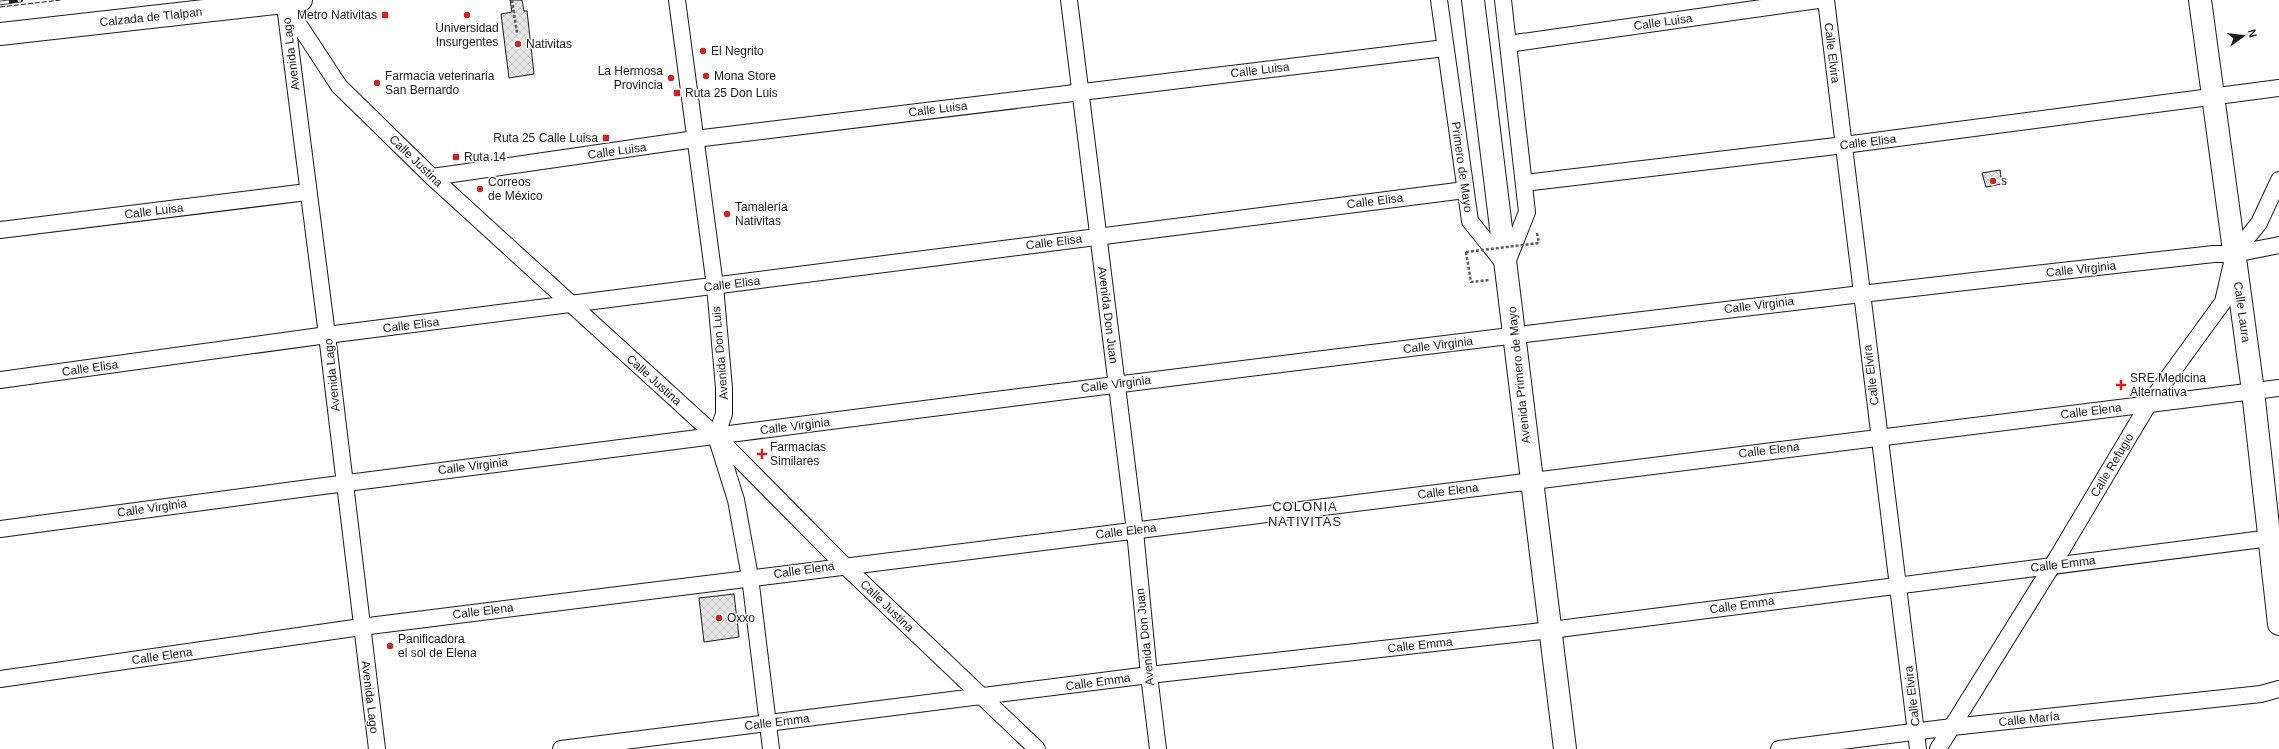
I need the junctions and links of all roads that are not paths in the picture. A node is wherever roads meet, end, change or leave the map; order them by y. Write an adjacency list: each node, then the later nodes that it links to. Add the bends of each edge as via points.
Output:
1 (677, 0): 16 (street, Avenida Don Luis)
2 (1069, 0): 14 (street, Avenida Don Juan)
3 (1439, 0): 12 (street, Primero de Mayo)
4 (1473, 0): 27 (main road, Avenida Primero de Mayo)
5 (1503, 0): 11 (street)
6 (1818, 0): 11 (street, Calle Luisa)
7 (1826, 0): 17 (street, Calle Elvira)
8 (2200, 0): 15 (main road, Calle Laura)
9 (293, 1): 10 (main road, Calzada de Tlalpan); 18 (street, Calle Justina, via 339,86); 22 (street, Avenida Lago)
10 (0, 34)
11 (1508, 44): 20 (street)
12 (1445, 48): 14 (street, Calle Luisa); 21 (street, Primero de Mayo)
13 (2279, 88): 15 (street, Calle Elisa)
14 (1080, 91): 16 (street, Calle Luisa); 24 (street, Avenida Don Juan)
15 (2213, 98): 17 (street, Calle Elisa); 26 (main road, Calle Laura)
16 (695, 139): 18 (street, Calle Luisa); 28 (street, Avenida Don Luis)
17 (1844, 145): 20 (street, Calle Elisa); 29 (street, Calle Elvira)
18 (432, 177): 30 (street, Calle Justina)
19 (2279, 180): 26 (street, Calle Refugio, via 2259,223)
20 (1524, 183): 27 (street, via 1527,212)
21 (1465, 190): 24 (street, Calle Elisa); 27 (street, Primero de Mayo, via 1470,221)
22 (307, 192): 23 (street, Calle Luisa); 31 (street, Avenida Lago)
23 (0, 230)
24 (1099, 236): 28 (street, Calle Elisa); 34 (street, Avenida Don Juan)
25 (2279, 245): 26 (street, Calle Virginia)
26 (2234, 254): 29 (street, Calle Virginia); 36 (main road, Calle Laura); 37 (street, Calle Refugio, via 2223,302)
27 (1506, 266): 32 (main road, Avenida Primero de Mayo)
28 (715, 286): 30 (street, Calle Elisa); 38 (street, Avenida Don Luis, via 724,388 724,414)
29 (1861, 293): 32 (street, Calle Virginia); 39 (street, Calle Elvira)
30 (571, 305): 31 (street, Calle Elisa); 38 (street, Calle Justina)
31 (327, 335): 33 (street, Calle Elisa); 41 (street, Avenida Lago)
32 (1514, 336): 34 (street, Calle Virginia); 40 (main road, Avenida Primero de Mayo)
33 (0, 380)
34 (1117, 384): 38 (street, Calle Virginia); 43 (street, Avenida Don Juan)
35 (2279, 388): 36 (street, Calle Elena)
36 (2253, 391): 37 (street, Calle Elena); 44 (main road, Calle Laura)
37 (2148, 405): 39 (street, Calle Elena); 46 (street, Calle Refugio)
38 (716, 436): 41 (street, Calle Virginia); 45 (street, Calle Justina); 47 (street, via 736,500)
39 (1879, 437): 40 (street, Calle Elena); 48 (street, Calle Elvira)
40 (1530, 480): 43 (street, Calle Elena); 51 (main road, Avenida Primero de Mayo)
41 (344, 482): 42 (street, Calle Virginia); 50 (street, Avenida Lago)
42 (0, 529)
43 (1135, 530): 45 (street, Calle Elena); 52 (street, Avenida Don Juan)
44 (2274, 538): 46 (street, Calle Emma); 49 (main road, Calle Laura)
45 (844, 565): 47 (street, Calle Elena); 55 (street, Calle Justina)
46 (2052, 566): 48 (street, Calle Emma); 57 (street, Calle Refugio)
47 (750, 577): 50 (street, Calle Elena); 56 (street)
48 (1899, 584): 51 (street, Calle Emma); 58 (street, Calle Elvira)
49 (2279, 624)
50 (361, 626): 53 (street, Calle Elena); 59 (street, Avenida Lago)
51 (1551, 630): 52 (street, Calle Emma); 64 (main road, Avenida Primero de Mayo)
52 (1149, 675): 55 (street, Calle Emma); 63 (street, Avenida Don Juan)
53 (0, 679)
54 (2279, 690): 57 (street, Calle María)
55 (982, 697): 56 (street, Calle Emma); 62 (street, Calle Justina)
56 (768, 723): 60 (street, Calle Emma); 61 (street)
57 (1952, 727): 58 (street, Calle María); 67 (street, Calle Refugio)
58 (1917, 732): 65 (street, Calle María); 66 (street, Calle Elvira)
59 (377, 749)
60 (561, 749)
61 (771, 749)
62 (1037, 749)
63 (1158, 749)
64 (1565, 749)
65 (1779, 749)
66 (1918, 749)
67 (1938, 749)

